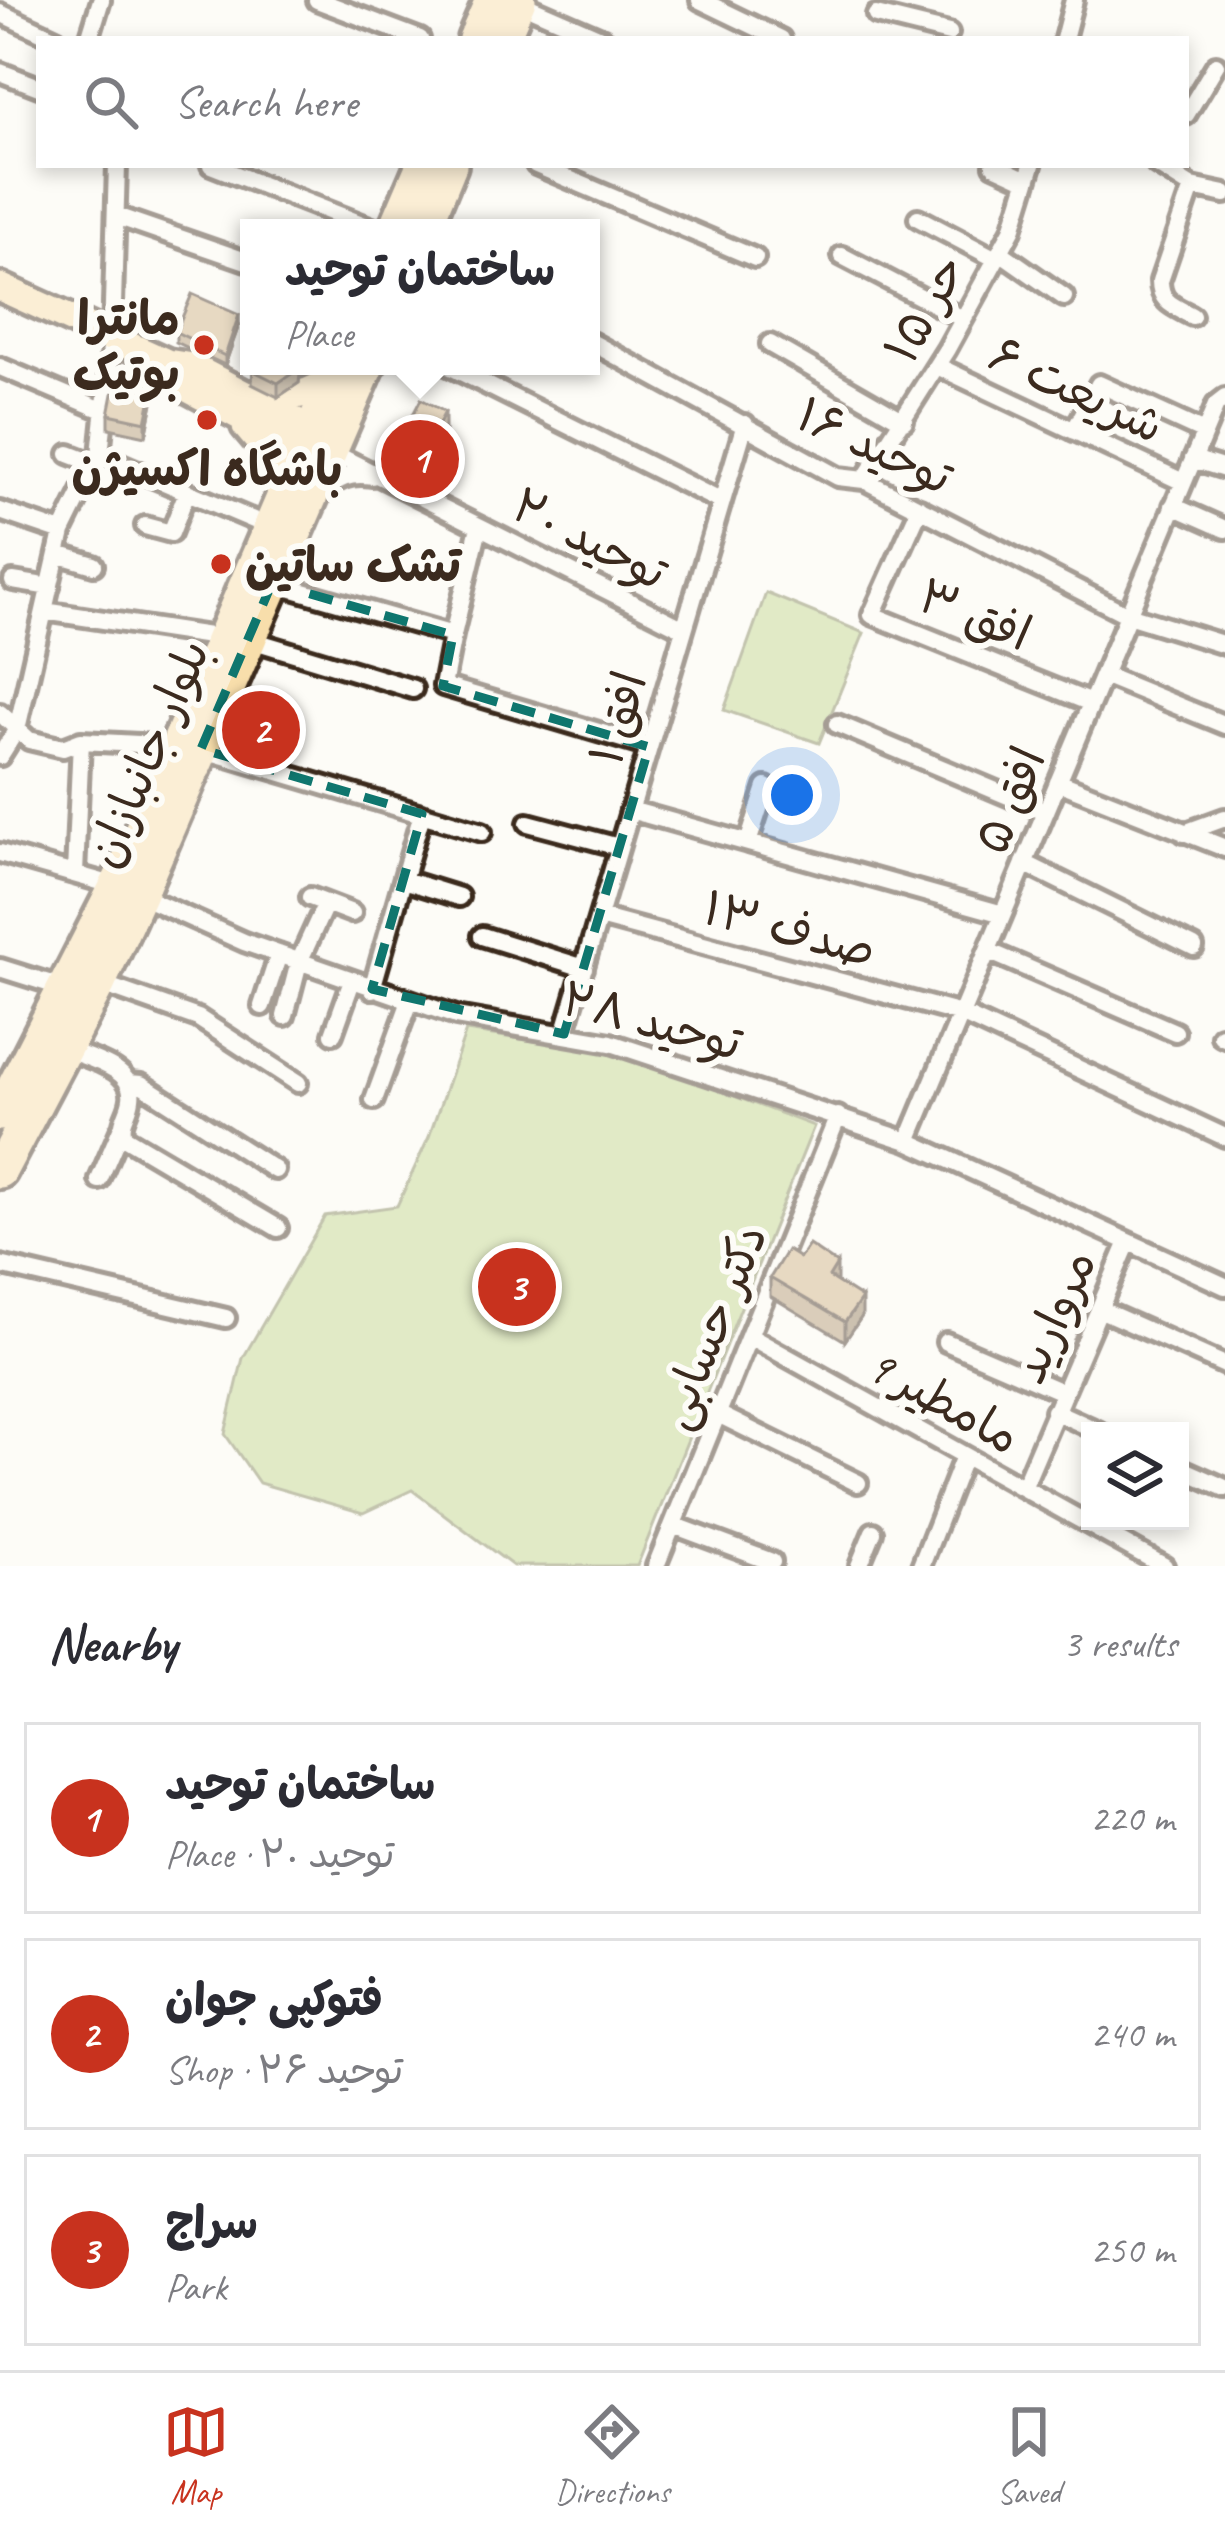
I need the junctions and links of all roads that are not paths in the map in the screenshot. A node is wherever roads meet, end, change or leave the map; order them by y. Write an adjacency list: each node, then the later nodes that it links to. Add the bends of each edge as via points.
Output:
1 (101, 0): 12 (street)
2 (317, 0): 6 (street)
3 (700, 0): 17 (street)
4 (1074, 0): 18 (street)
5 (509, 1): 14 (highway); 15 (highway); 16 (street)
6 (342, 4): 13 (street)
7 (0, 13): 11 (street)
8 (876, 15): 9 (street)
9 (908, 32): 10 (street)
10 (949, 33)
11 (50, 36)
12 (90, 36)
13 (413, 36)
14 (478, 36)
15 (503, 36)
16 (596, 36)
17 (775, 36)
18 (1065, 36)
19 (1216, 65): 22 (street)
20 (0, 72): 21 (street)
21 (36, 86)
22 (1189, 110)
23 (117, 168): 32 (street)
24 (220, 168): 34 (street)
25 (421, 168): 35 (highway)
26 (449, 168): 36 (highway)
27 (543, 168): 39 (street)
28 (1161, 168): 30 (street)
29 (1030, 173): 37 (street, حر ۱۵)
30 (1192, 187): 31 (street); 43 (street, via 1160,281 1166,302)
31 (1225, 194)
32 (118, 218): 40 (street); 45 (street)
33 (918, 218): 37 (street)
34 (349, 219)
35 (400, 219)
36 (428, 219)
37 (998, 255): 42 (street); 44 (street, حر ۱۵)
38 (842, 256): 44 (street)
39 (755, 258)
40 (240, 259)
41 (0, 287): 45 (main road)
42 (1064, 297)
43 (1192, 316)
44 (964, 319): 48 (street, حر ۱۵)
45 (112, 338): 54 (main road, via 192,367); 55 (street)
46 (770, 344): 56 (street)
47 (600, 348): 57 (street, توحید ۱۶)
48 (937, 366): 56 (street, حر ۱۵); 58 (street, شریعت ۶)
49 (0, 367): 55 (street)
50 (339, 375): 54 (main road, via 302,396)
51 (345, 375): 60 (highway, بلوار جانبازان)
52 (467, 375): 69 (street)
53 (1222, 400): 59 (street, افق ۵)
54 (235, 402): 60 (main road); 72 (main road, via 267,451)
55 (107, 412): 62 (street)
56 (904, 421): 66 (street, حر ۱۵)
57 (745, 424): 66 (street, توحید ۱۶, via 838,477); 69 (street, افق ۱)
58 (1074, 430): 59 (street, via 1099,383); 67 (street, شریعت ۶)
59 (1204, 432): 63 (street, افق ۵)
60 (316, 444): 65 (street, توحید ۲۰); 72 (highway, بلوار جانبازان)
61 (69, 454): 62 (street)
62 (98, 459): 68 (street); 77 (street)
63 (1193, 459): 64 (street); 67 (street, افق ۵)
64 (1225, 469)
65 (382, 477): 72 (street, via 334,480); 75 (street, توحید ۲۰)
66 (864, 480): 71 (street, توحید ۱۶)
67 (1184, 482): 70 (street, افق ۵)
68 (187, 492): 72 (street); 74 (street, via 171,533)
69 (722, 502): 85 (street, افق ۱)
70 (1173, 506): 76 (street); 84 (street, افق ۵)
71 (920, 508): 84 (street, توحید ۱۶); 91 (street, افق ۳, via 872,615)
72 (287, 511): 81 (highway, بلوار جانبازان); 87 (highway, بلوار جانبازان)
73 (0, 512): 77 (street)
74 (145, 526)
75 (479, 526): 85 (street, توحید ۲۰); 86 (street)
76 (1225, 529)
77 (62, 532): 78 (street)
78 (58, 554): 79 (street); 82 (street)
79 (94, 565)
80 (13, 581): 82 (street)
81 (272, 583): 86 (street); 87 (highway, بلوار جانبازان)
82 (50, 587): 83 (street)
83 (44, 611): 87 (street); 95 (street)
84 (1128, 615): 88 (street, توحید ۱۶); 89 (street, افق ۵)
85 (684, 629): 98 (street, افق ۱)
86 (453, 635): 98 (street, via 443,686)
87 (236, 638): 90 (street); 97 (highway, بلوار جانبازان)
88 (1225, 645)
89 (1103, 675): 91 (street, افق ۵); 94 (street)
90 (413, 689)
91 (1091, 703): 100 (street, افق ۵)
92 (0, 713): 95 (street)
93 (837, 724): 103 (street)
94 (1225, 725)
95 (17, 729): 96 (street, via 63,748); 99 (street)
96 (81, 741): 97 (street); 114 (street)
97 (189, 747): 104 (street); 116 (highway, بلوار جانبازان)
98 (649, 747): 102 (street, افق ۱)
99 (0, 756)
100 (1058, 782): 103 (street, افق ۵); 108 (street)
101 (766, 787): 109 (street)
102 (630, 810): 109 (street); 110 (street, افق ۱)
103 (1046, 812): 113 (street, افق ۵)
104 (422, 814): 107 (street); 115 (street)
105 (1225, 818): 108 (street)
106 (528, 824): 110 (street)
107 (482, 832)
108 (1183, 834): 111 (street)
109 (748, 843): 119 (street)
110 (619, 847): 120 (street, افق ۱)
111 (1225, 848)
112 (0, 853): 114 (street, توحید ۲۸)
113 (1024, 863): 119 (street, افق ۵); 122 (street)
114 (75, 873): 116 (street, توحید ۲۸)
115 (404, 880): 117 (street); 131 (street)
116 (127, 891): 124 (street, توحید ۲۸); 129 (highway, بلوار جانبازان); 130 (highway, بلوار جانبازان)
117 (459, 897)
118 (352, 913): 125 (street, via 318,900)
119 (1003, 914): 123 (street, افق ۵)
120 (599, 917): 127 (street, افق ۱); 134 (street, صدف ۱۳)
121 (482, 936): 127 (street)
122 (1194, 947)
123 (988, 951): 134 (street, افق ۵); 136 (street)
124 (279, 954): 125 (street, توحید ۲۸); 133 (street)
125 (299, 962): 128 (street, توحید ۲۸); 135 (street)
126 (0, 968): 130 (street)
127 (584, 968): 139 (street, افق ۱)
128 (352, 981): 131 (street, توحید ۲۸); 138 (street)
129 (99, 982): 137 (highway, بلوار جانبازان); 141 (street, via 198,1018)
130 (64, 988): 137 (highway, بلوار جانبازان)
131 (372, 988): 132 (street, توحید ۲۸)
132 (410, 1001): 139 (street, توحید ۲۸); 143 (street)
133 (262, 1006)
134 (961, 1014): 146 (street, صدف ۱۳); 147 (street)
135 (285, 1016)
136 (1175, 1032)
137 (42, 1034): 140 (street); 142 (highway, بلوار جانبازان); 149 (highway, بلوار جانبازان)
138 (333, 1034)
139 (564, 1034): 144 (street, توحید ۲۸)
140 (129, 1083): 145 (street); 148 (street)
141 (298, 1083)
142 (5, 1091)
143 (374, 1100)
144 (838, 1116): 147 (street, توحید ۲۸); 157 (street, دکتر حسابی)
145 (121, 1129): 150 (street); 151 (street)
146 (1225, 1137)
147 (908, 1141): 152 (street, توحید ۲۸)
148 (275, 1169)
149 (0, 1171)
150 (99, 1180)
151 (278, 1228)
152 (1128, 1242): 154 (street, توحید ۲۸, via 1167,1253); 155 (street, مروارید)
153 (0, 1265): 156 (street)
154 (1225, 1286)
155 (1099, 1309): 159 (street); 160 (street, مروارید)
156 (226, 1318)
157 (749, 1336): 162 (street, دکتر حسابی); 164 (street, مامطیر 9)
158 (946, 1342): 160 (street)
159 (1225, 1365)
160 (1062, 1392): 161 (street, مروارید)
161 (1054, 1412): 163 (street); 167 (street, مروارید)
162 (718, 1414): 166 (street); 169 (street, دکتر حسابی)
163 (1081, 1424)
164 (964, 1456): 167 (street, مامطیر 9); 174 (street)
165 (1189, 1472): 168 (street)
166 (858, 1483)
167 (1023, 1488): 175 (street, مامطیر 9)
168 (1225, 1488)
169 (673, 1525): 171 (street); 172 (street, دکتر حسابی)
170 (873, 1532): 173 (street)
171 (772, 1562)
172 (656, 1566)
173 (859, 1566)
174 (921, 1566)
175 (1164, 1566)

